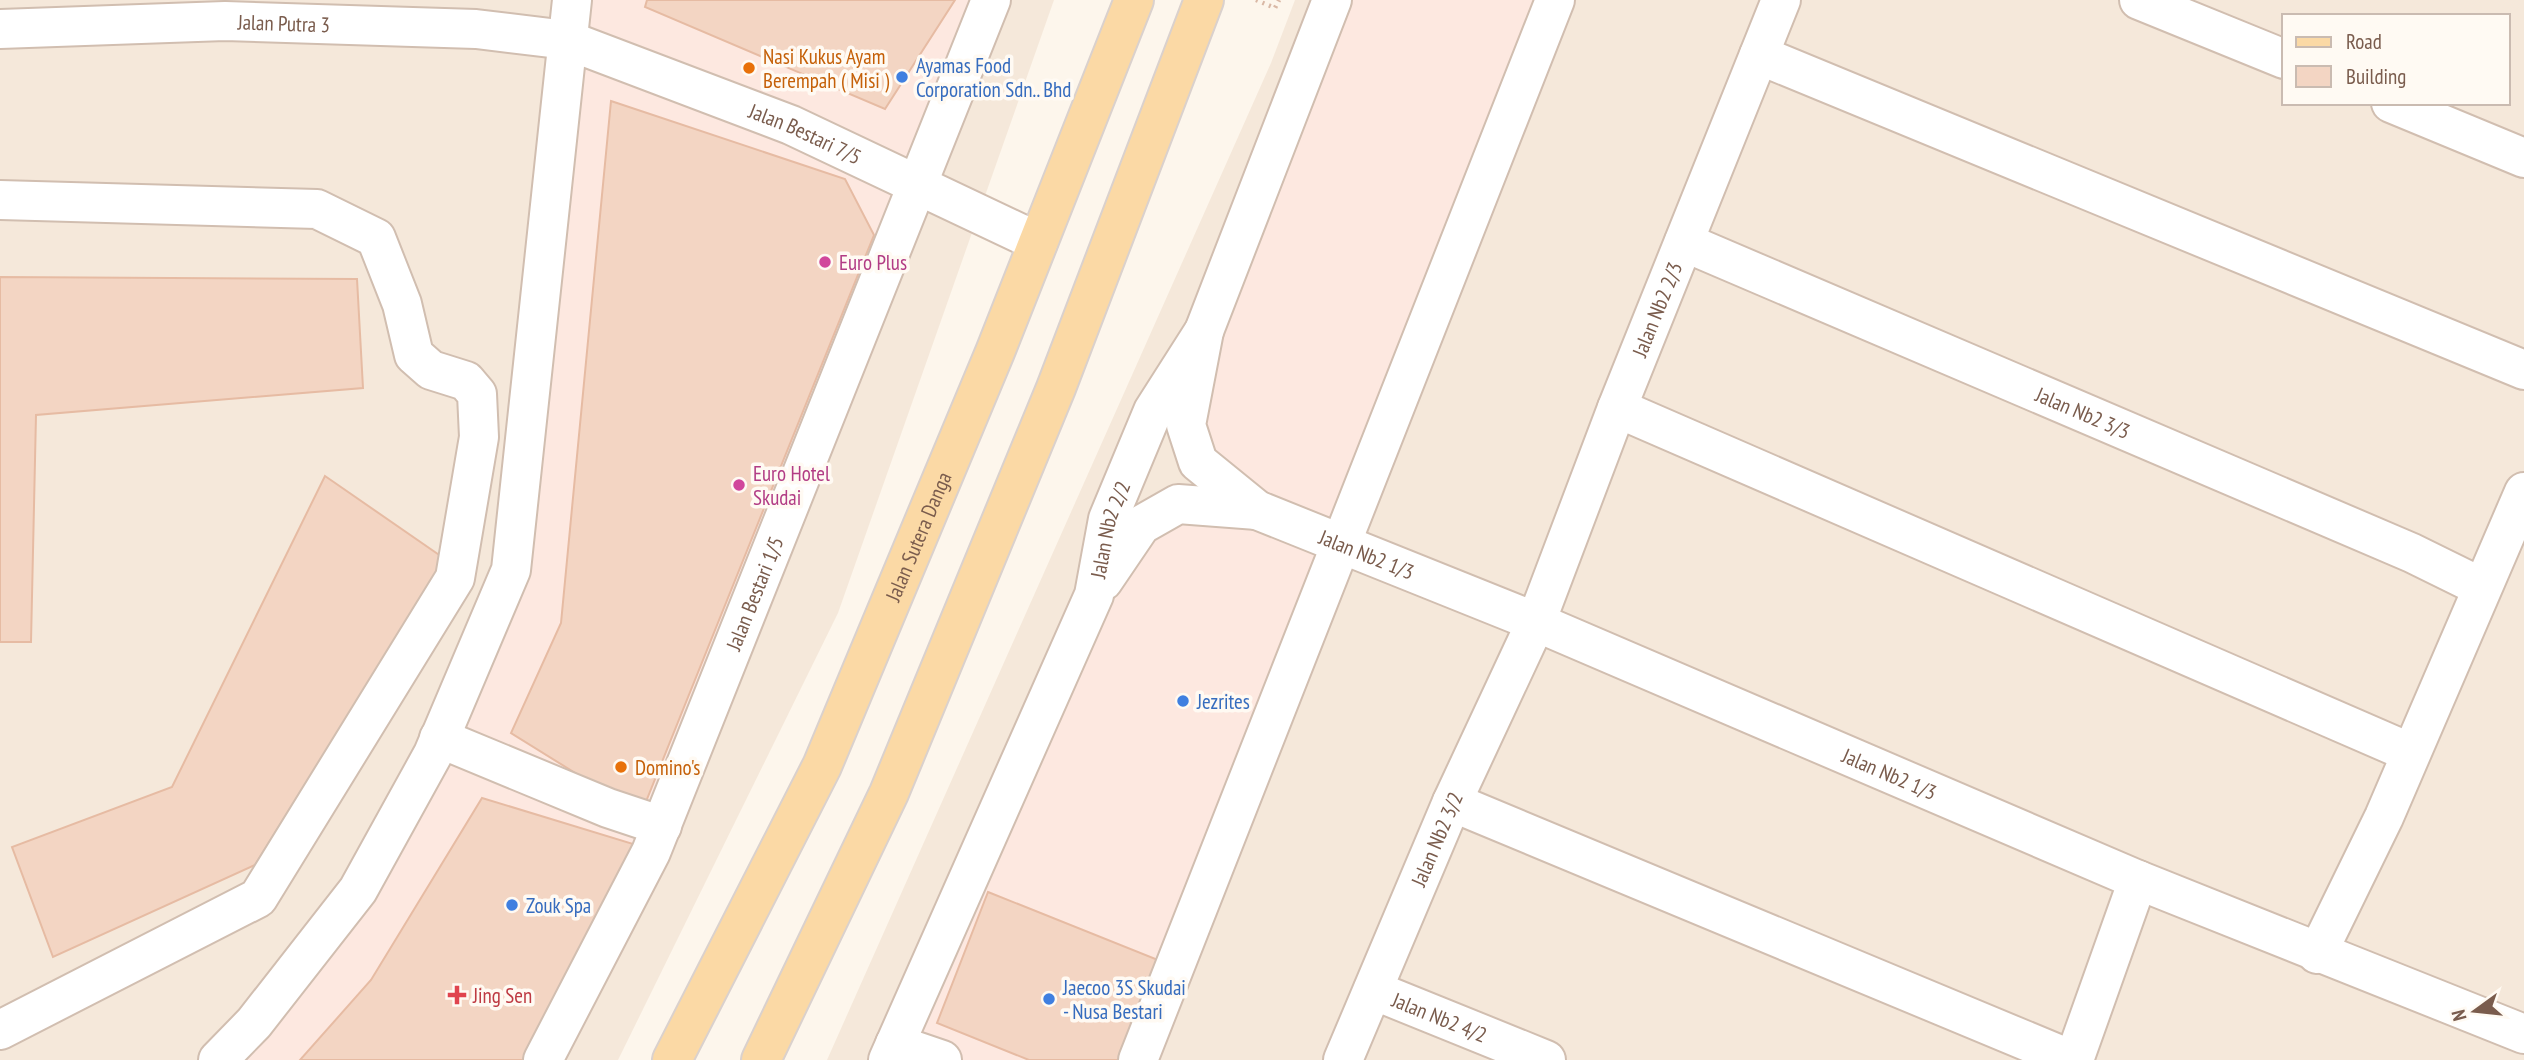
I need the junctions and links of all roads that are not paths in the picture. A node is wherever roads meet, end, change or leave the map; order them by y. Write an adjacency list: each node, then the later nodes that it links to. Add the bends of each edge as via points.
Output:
1 (572, 0): 13 (street)
2 (991, 0): 18 (street, Jalan Bestari 1/5)
3 (1134, 0): 20 (main road, Jalan Sutera Danga)
4 (1204, 0): 44 (main road, via 1056,388 889,793)
5 (1332, 0): 22 (street, Jalan Nb2 2/2)
6 (1555, 0): 27 (street)
7 (1781, 0): 14 (street, Jalan Nb2 2/3)
8 (2139, 0): 15 (street)
9 (226, 10): 10 (street, Jalan Putra 3); 11 (street, Jalan Putra 3)
10 (377, 12): 13 (street, Jalan Putra 3)
11 (68, 14): 12 (street, Jalan Putra 3)
12 (0, 29)
13 (567, 40): 18 (street, Jalan Bestari 7/5, via 791,125); 31 (street, via 511,570)
14 (1759, 55): 21 (street, Jalan Nb2 2/3); 23 (street)
15 (2282, 59)
16 (2396, 105): 17 (street)
17 (2524, 158)
18 (917, 187): 20 (street, Jalan Bestari 7/5); 34 (street, Jalan Bestari 1/5)
19 (0, 200): 38 (street, via 317,209 376,238 414,355 431,370 466,381 478,394 479,437 455,578 258,898)
20 (1038, 242): 43 (main road, Jalan Sutera Danga, via 822,766)
21 (1684, 242): 24 (street, Jalan Nb2 2/3); 28 (street, Jalan Nb2 3/3, via 2412,553)
22 (1204, 331): 26 (street, Jalan Nb2 1/3, via 1186,425 1198,462); 29 (street, Jalan Nb2 2/2, via 1153,411 1108,519)
23 (2524, 370)
24 (1617, 408): 30 (street, Jalan Nb2 2/3); 32 (street)
25 (2524, 492): 28 (street)
26 (1257, 510): 27 (street, Jalan Nb2 1/3); 29 (street, Jalan Nb2 1/3, via 1178,503 1141,526)
27 (1343, 545): 30 (street, Jalan Nb2 1/3); 46 (street)
28 (2481, 587): 32 (street)
29 (1094, 595): 40 (street, Jalan Nb2 2/2)
30 (1536, 622): 33 (street, Jalan Nb2 3/2); 35 (street, Jalan Nb2 1/3)
31 (439, 738): 34 (street); 41 (street, via 358,890 254,1023)
32 (2411, 753): 36 (street)
33 (1452, 802): 37 (street, Jalan Nb2 3/2); 49 (street)
34 (662, 826): 42 (street, Jalan Bestari 1/5)
35 (2138, 880): 36 (street, Jalan Nb2 1/3); 49 (street)
36 (2317, 954): 39 (street, Jalan Nb2 1/3)
37 (1373, 990): 47 (street, Jalan Nb2 3/2); 48 (street, Jalan Nb2 4/2)
38 (0, 1030)
39 (2524, 1034)
40 (892, 1052): 45 (street)
41 (218, 1060)
42 (542, 1060)
43 (672, 1060)
44 (761, 1060)
45 (943, 1060)
46 (1138, 1060)
47 (1343, 1060)
48 (1546, 1060)
49 (2073, 1060)

